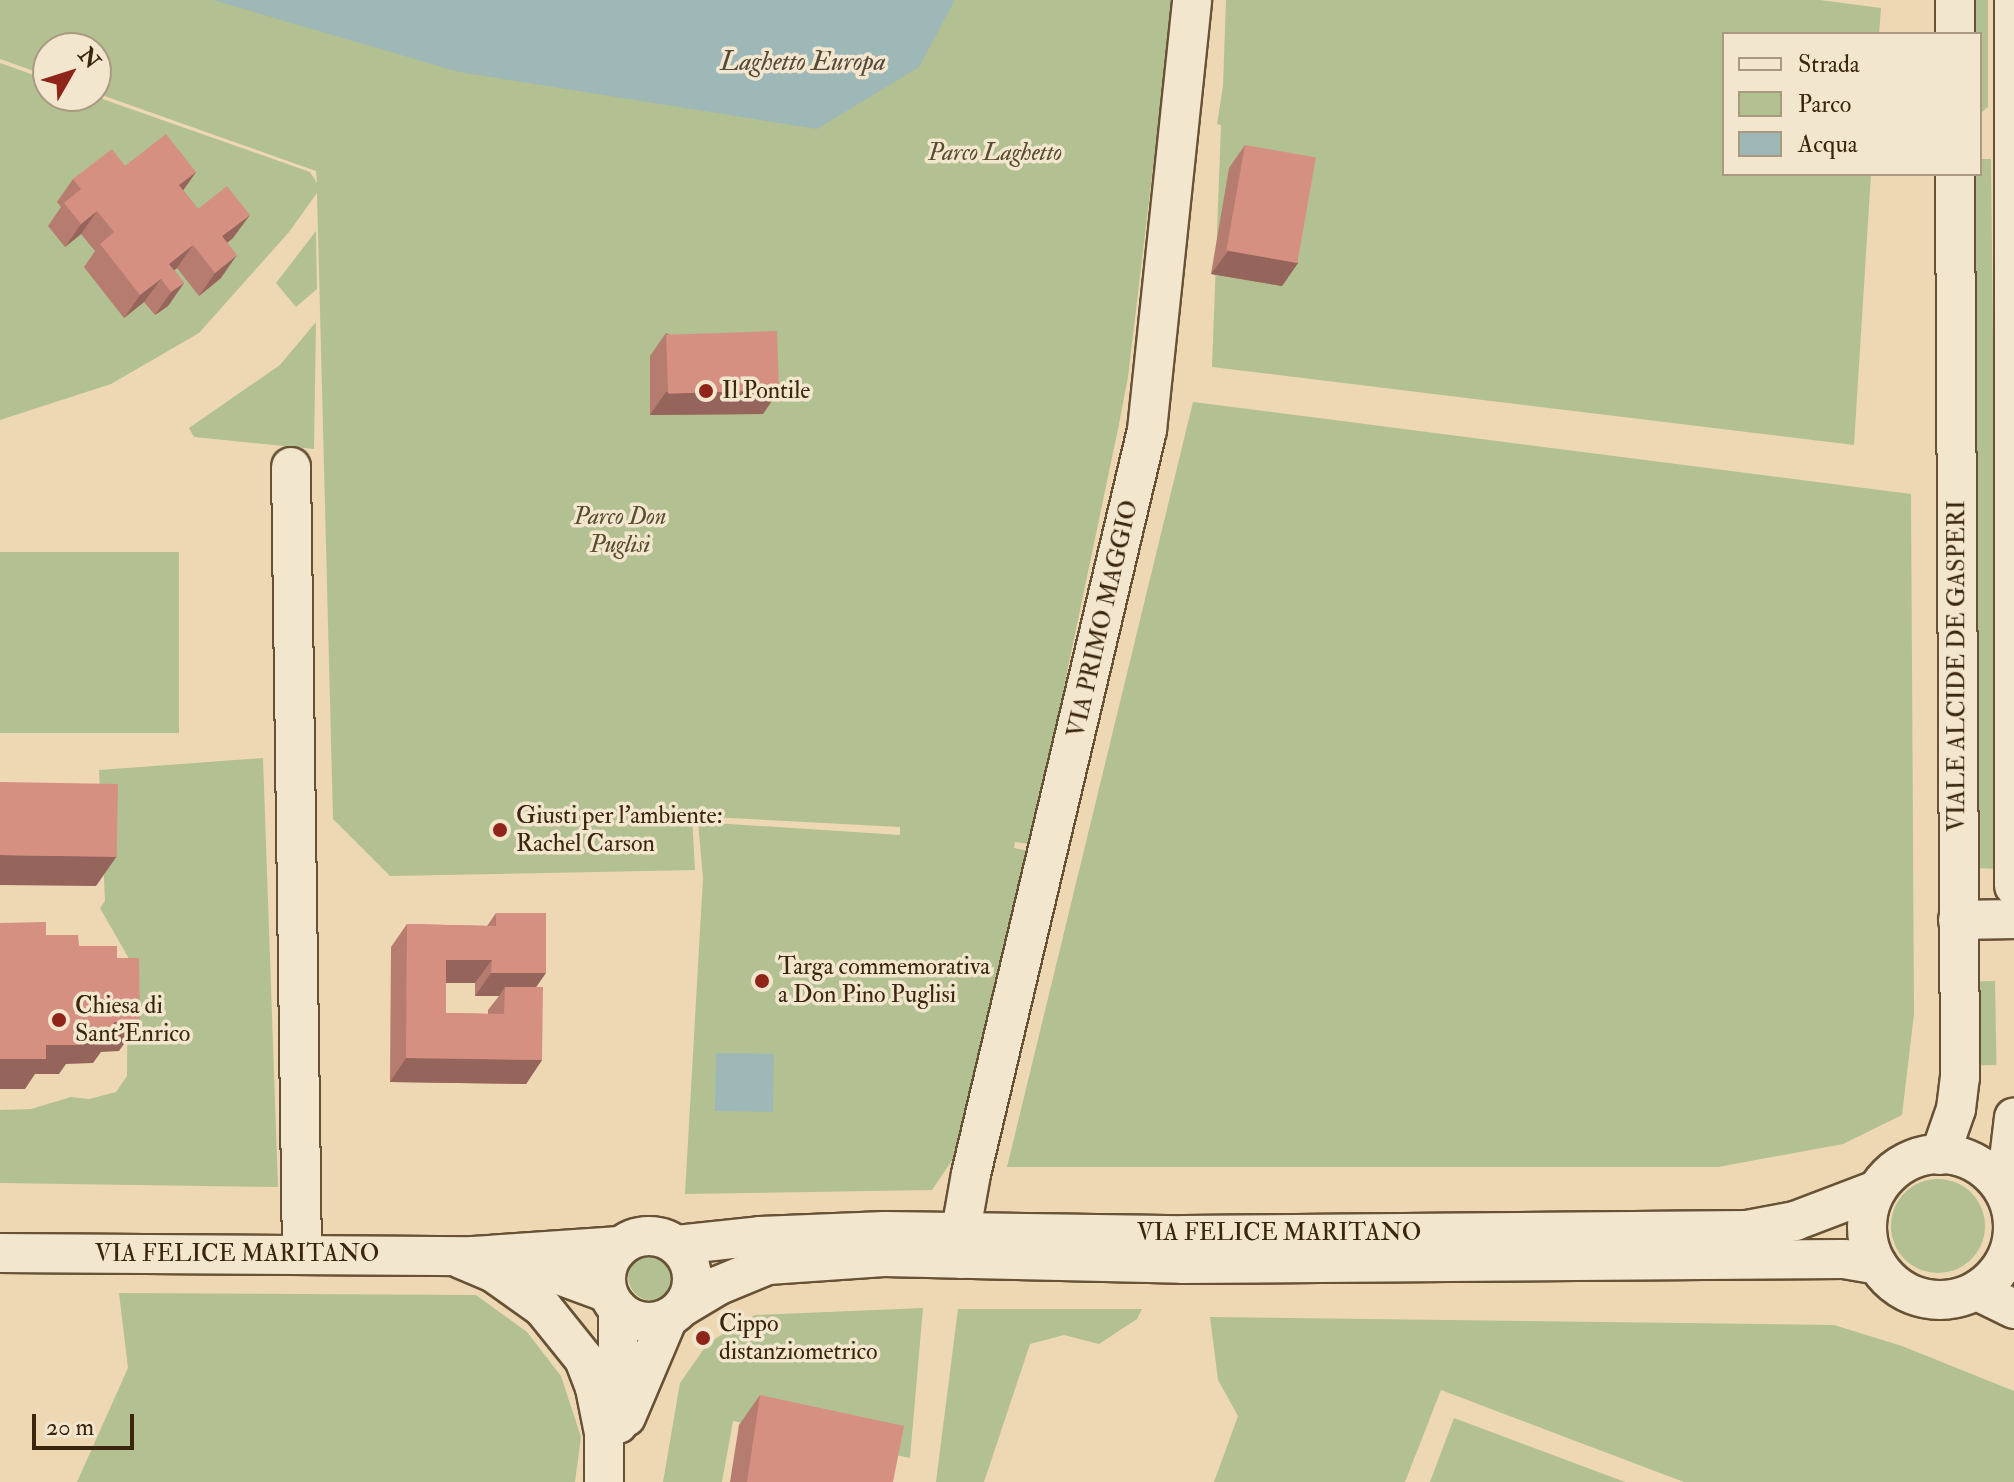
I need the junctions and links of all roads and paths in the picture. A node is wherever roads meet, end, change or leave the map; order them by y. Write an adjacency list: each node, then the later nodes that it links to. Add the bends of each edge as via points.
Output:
1 (1192, 0): 16 (street, VIA PRIMO MAGGIO, via 1147,430 971,1174)
2 (1955, 0): 4 (street)
3 (2014, 0): 6 (street)
4 (1955, 32)
5 (1982, 132): 6 (street)
6 (2013, 134): 9 (street)
7 (1955, 176): 11 (street, VIALE ALCIDE DE GASPERI)
8 (291, 467): 20 (street)
9 (2014, 886)
10 (2014, 919): 11 (street)
11 (1958, 920): 13 (street, VIALE ALCIDE DE GASPERI, via 1959,1097)
12 (2014, 1118): 15 (street)
13 (1940, 1155): 14 (street, via 1901,1165); 15 (street, via 1973,1162 1991,1175)
14 (1876, 1190): 16 (street, VIA FELICE MARITANO, via 1795,1221 1747,1230 1184,1235); 22 (street, via 1867,1214 1867,1240)
15 (2010, 1210): 23 (street, via 2011,1246 1998,1272)
16 (961, 1244): 17 (street, VIA FELICE MARITANO, via 760,1236); 22 (street, VIA FELICE MARITANO, via 1268,1264 1844,1259); 26 (street, VIA FELICE MARITANO, via 884,1257 768,1265 717,1286)
17 (677, 1245): 18 (street, via 648,1235); 26 (street, via 690,1263 693,1285)
18 (620, 1246): 21 (street, VIA FELICE MARITANO); 24 (street, via 605,1276)
19 (0, 1253): 20 (street, VIA FELICE MARITANO)
20 (302, 1255): 21 (street, VIA FELICE MARITANO)
21 (460, 1256): 24 (street, VIA FELICE MARITANO, via 556,1274); 28 (street, via 516,1286 543,1308 584,1359 604,1433)
22 (1877, 1265): 23 (street, via 1896,1286 1921,1299 1950,1300)
23 (1977, 1291): 25 (street)
24 (613, 1301): 26 (street, via 632,1319 650,1323); 27 (street)
25 (2014, 1309)
26 (676, 1312): 27 (street)
27 (619, 1435): 29 (street)
28 (604, 1482)
29 (611, 1482)

